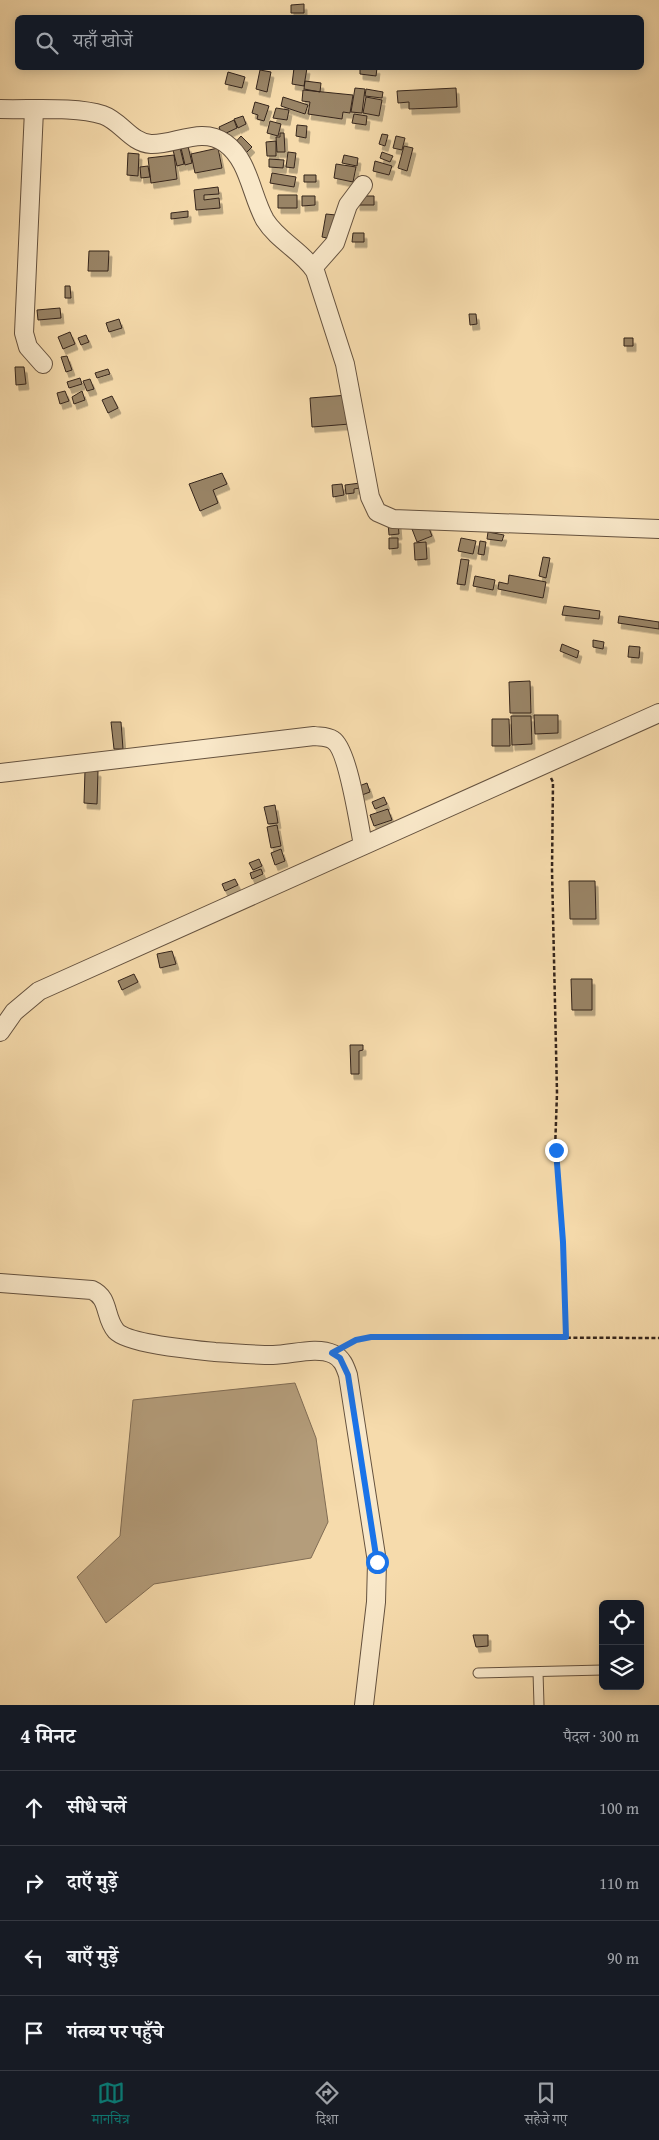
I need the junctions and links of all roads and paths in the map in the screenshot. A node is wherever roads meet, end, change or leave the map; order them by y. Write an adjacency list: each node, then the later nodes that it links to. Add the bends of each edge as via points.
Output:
1 (0, 109): 2 (street)
2 (34, 110): 4 (street, via 85,111 103,116 138,140 151,144 200,136 223,141 238,157 272,230); 5 (street, via 24,333 28,347)
3 (363, 186): 4 (street, via 348,205 335,243)
4 (313, 268): 6 (street, via 345,364 370,497 377,512 393,519)
5 (43, 364)
6 (659, 529)
7 (659, 713): 8 (street)
8 (541, 767): 10 (street); 13 (path, via 553,782 556,1150)
9 (0, 773): 10 (street, via 326,737 333,740 343,753)
10 (363, 845): 11 (street, via 39,991 14,1012)
11 (0, 1032)
12 (0, 1283): 15 (street, via 92,1290 105,1302 112,1326 125,1337 215,1352 273,1355)
13 (566, 1337): 14 (path); 15 (path, via 371,1337 356,1340)
14 (659, 1338)
15 (332, 1353): 19 (street, via 340,1358 348,1375 377,1562 376,1602)
16 (599, 1670): 18 (lane)
17 (478, 1672): 18 (lane)
18 (538, 1672): 20 (lane)
19 (364, 1705)
20 (539, 1705)

